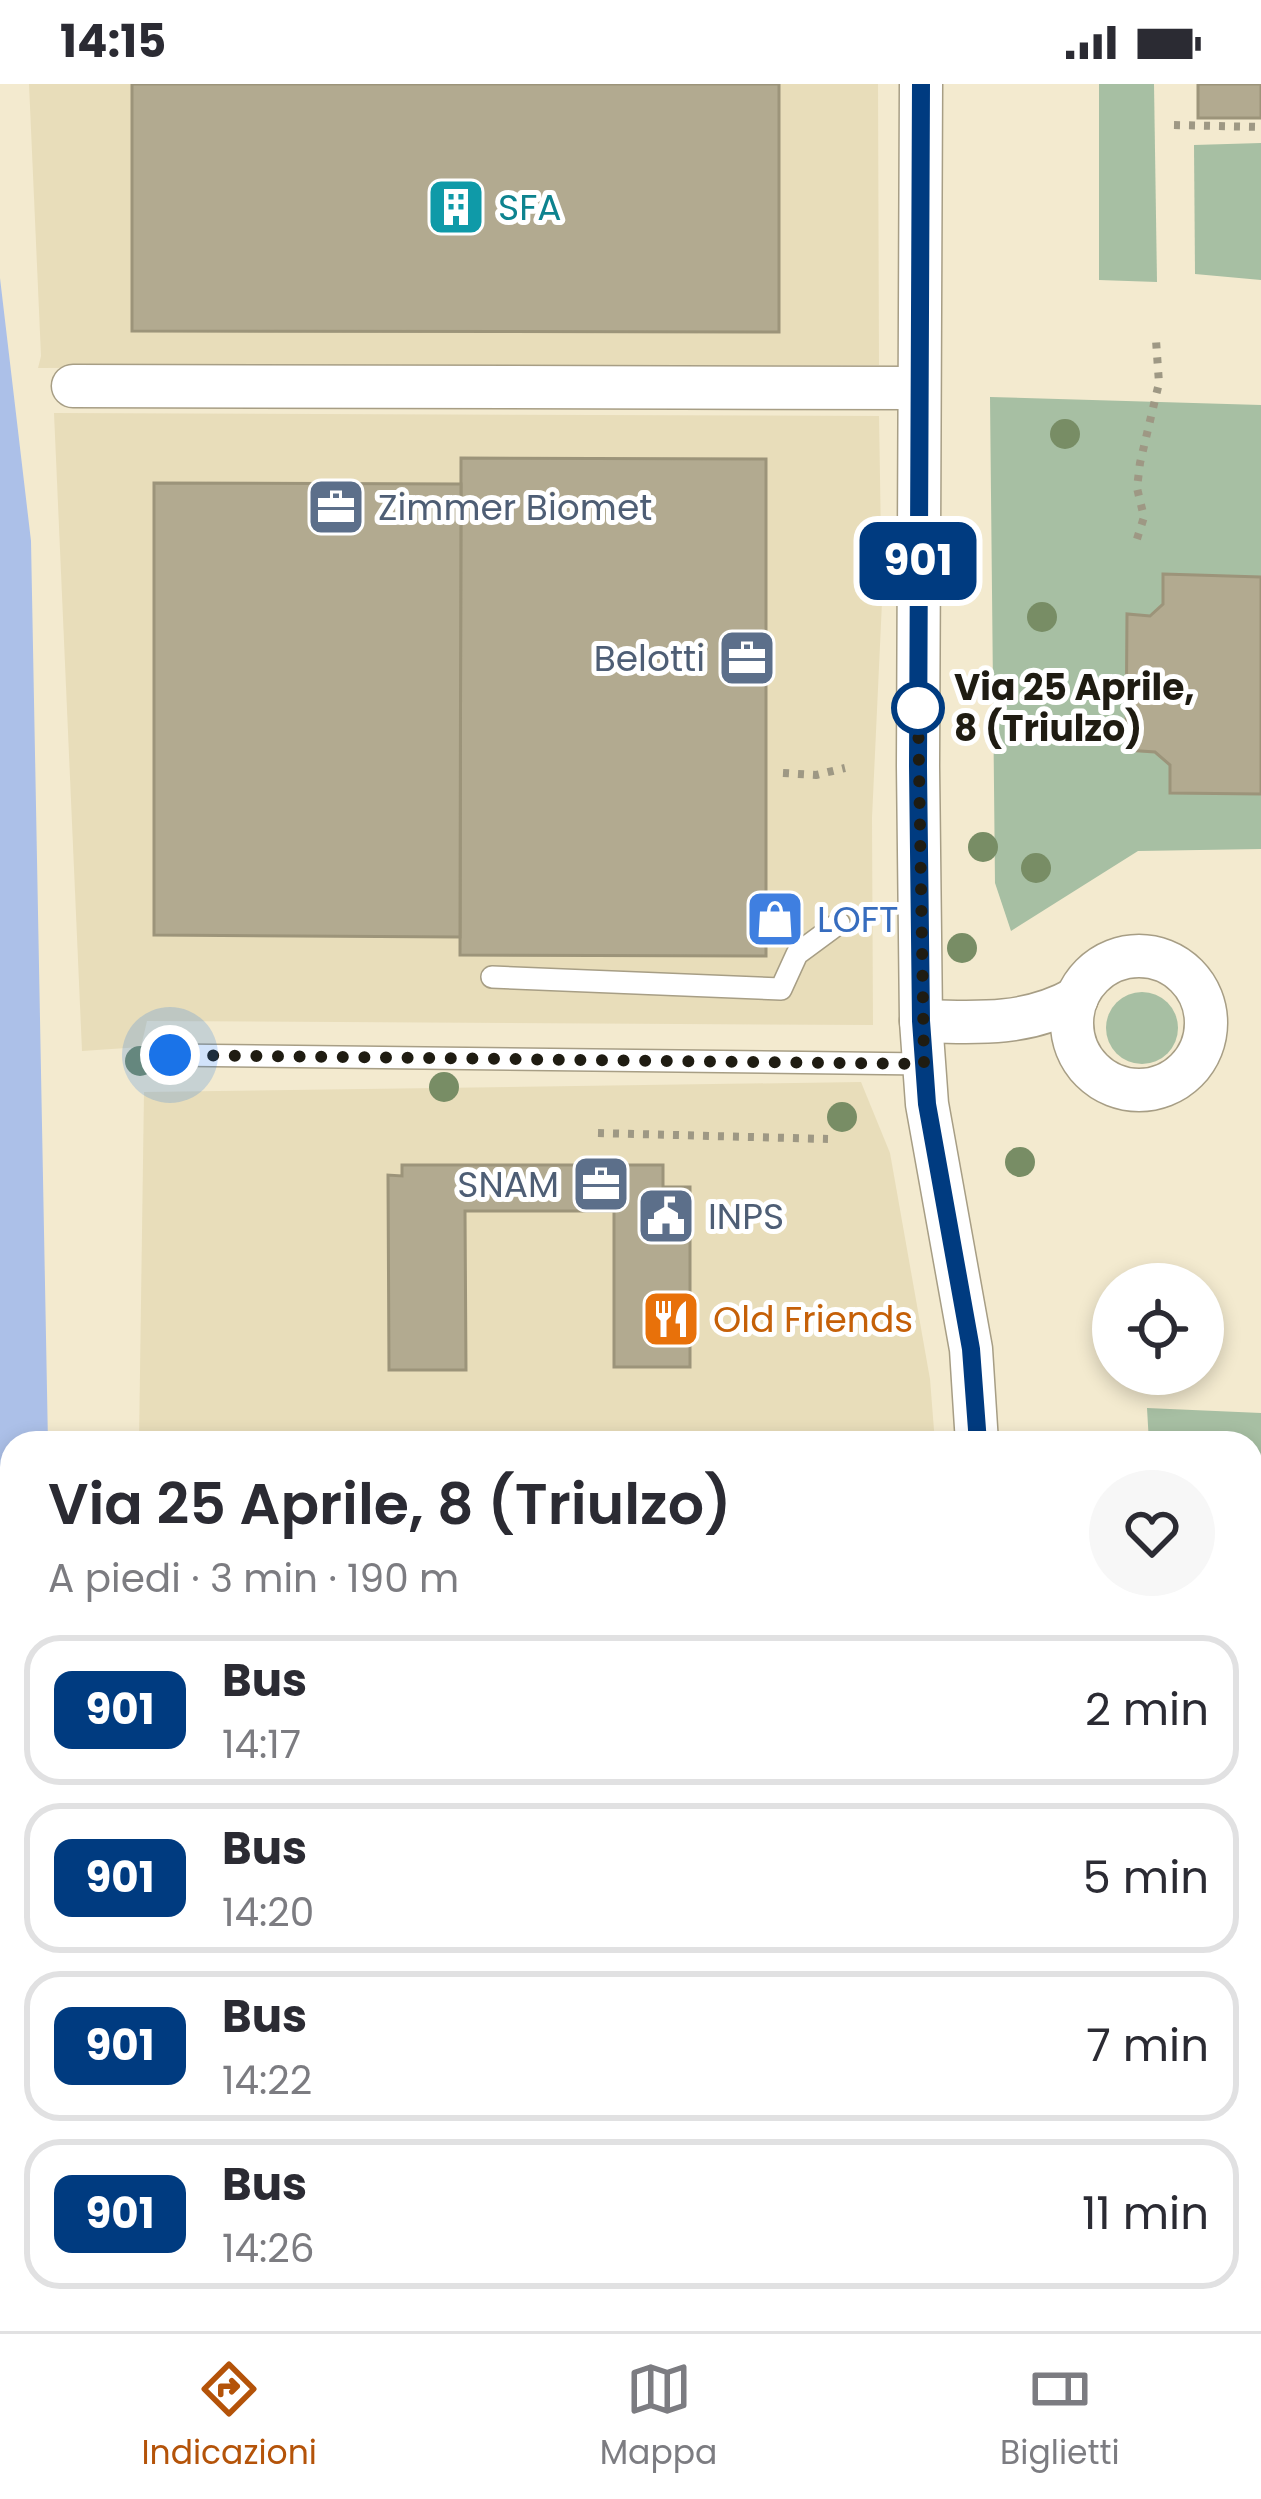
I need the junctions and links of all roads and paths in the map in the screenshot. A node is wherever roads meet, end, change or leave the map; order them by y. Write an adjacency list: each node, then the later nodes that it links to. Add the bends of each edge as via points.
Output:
1 (921, 84): 6 (street)
2 (1174, 124): 3 (path)
3 (1261, 128)
4 (1156, 340): 7 (path, via 1159,383 1140,463)
5 (73, 386): 6 (street)
6 (919, 388): 13 (street)
7 (1138, 539)
8 (845, 768): 9 (path)
9 (782, 773)
10 (838, 923): 11 (lane, via 797,954 781,989)
11 (492, 977)
12 (1077, 998): 14 (street); 17 (street, via 1076,1046); 17 (street, via 1101,968 1122,958 1161,960 1195,985 1207,1018 1200,1053 1159,1088 1122,1088)
13 (921, 1021): 14 (street); 16 (street)
14 (992, 1024): 17 (street)
15 (170, 1055): 16 (lane)
16 (924, 1064): 20 (street, via 971,1349)
17 (1089, 1067)
18 (598, 1133): 19 (path)
19 (828, 1139)
20 (976, 1431)

